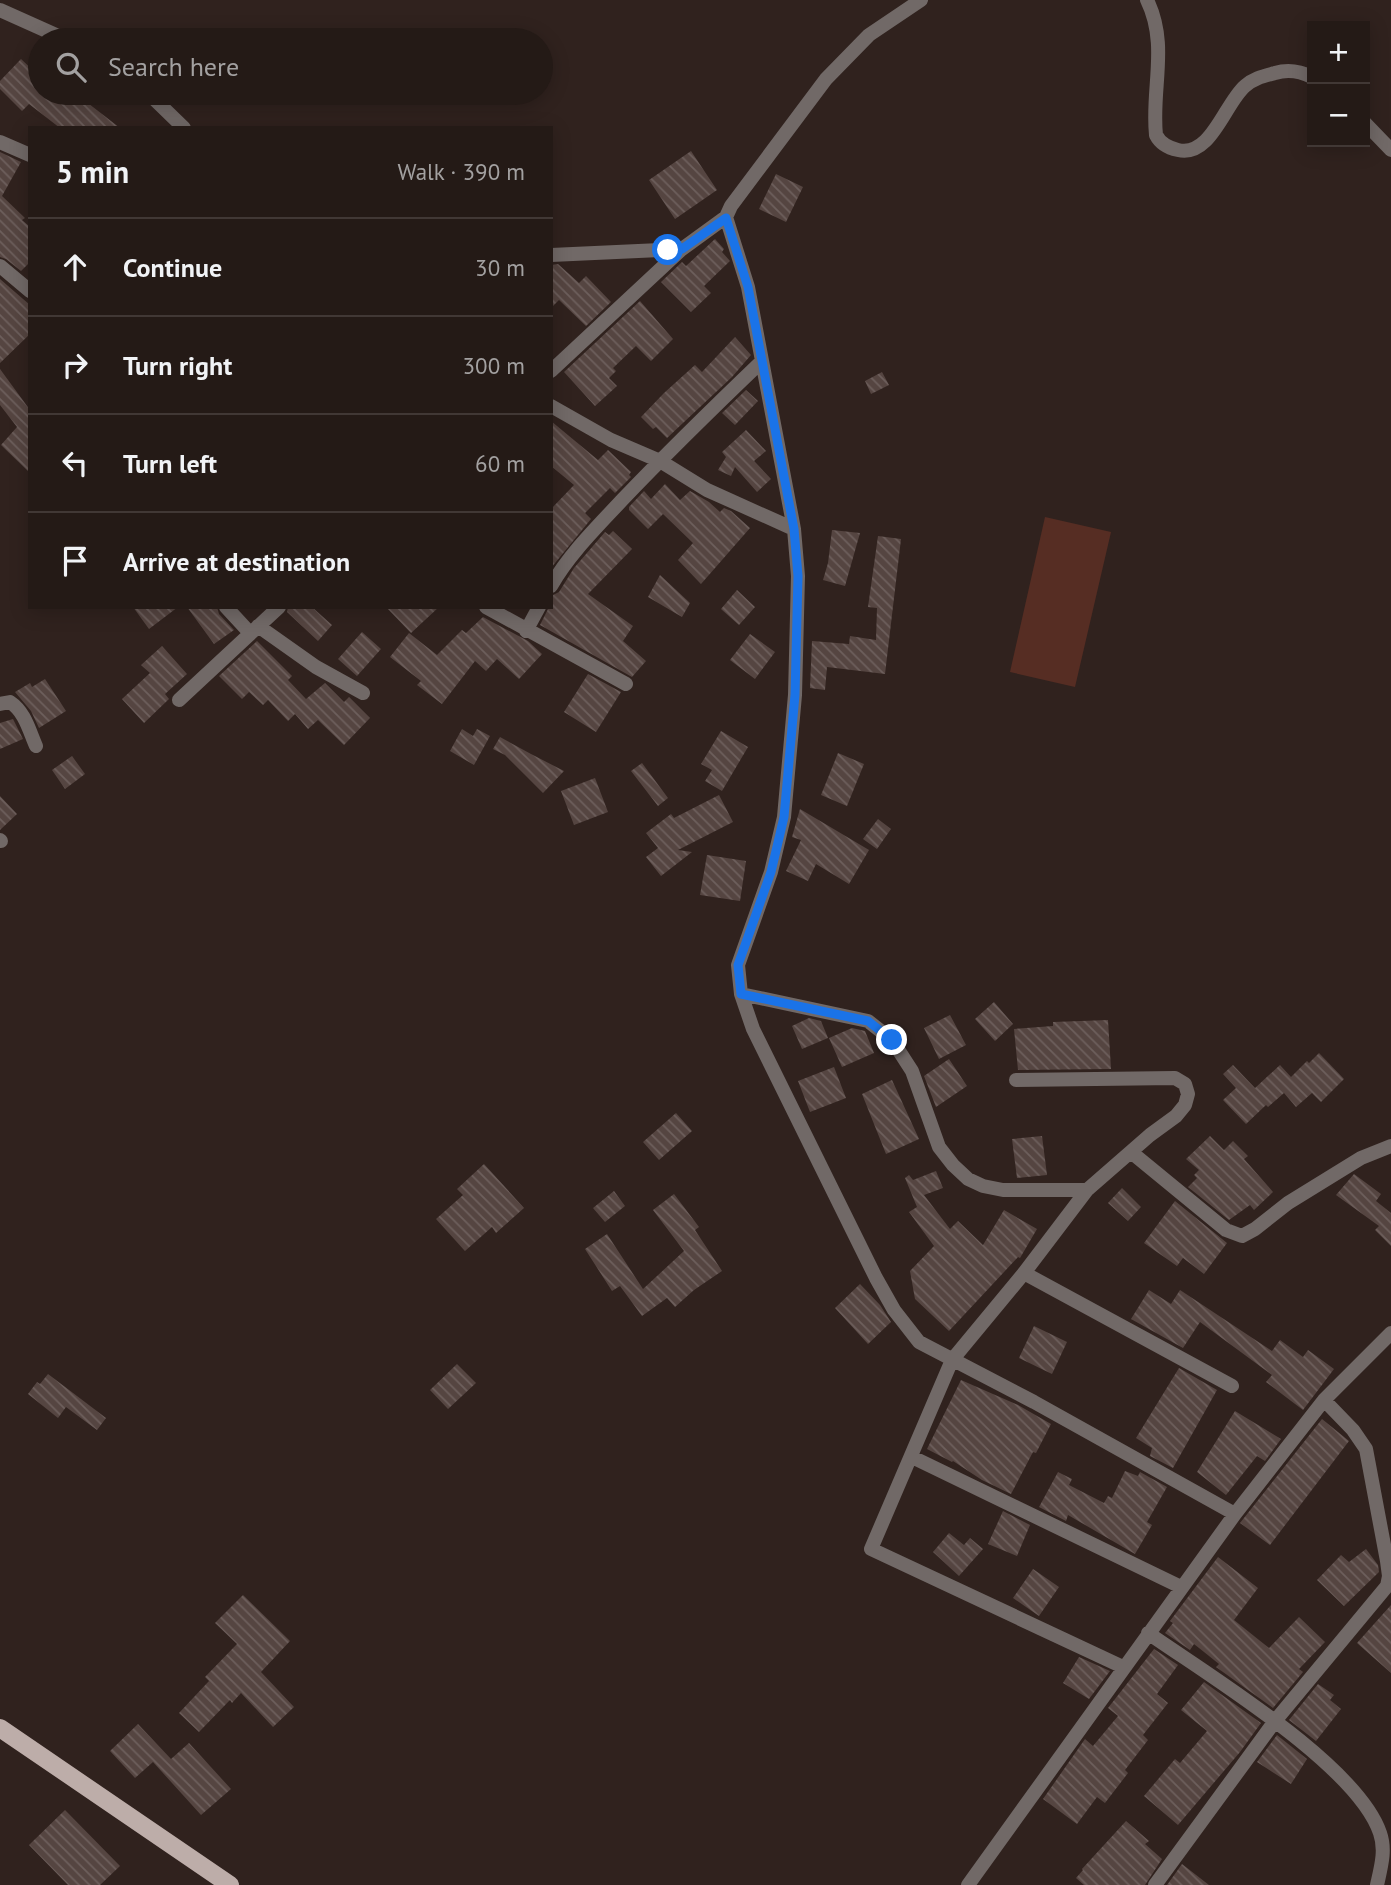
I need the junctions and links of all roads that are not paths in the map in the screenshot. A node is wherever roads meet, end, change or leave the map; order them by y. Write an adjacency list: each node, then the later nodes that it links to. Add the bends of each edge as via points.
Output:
1 (921, 0): 12 (street, via 869,35 826,79 738,195)
2 (1147, 0): 5 (street, via 1160,45 1156,135 1173,149 1194,150 1206,141 1240,92 1258,78 1283,71)
3 (0, 10): 4 (street)
4 (40, 28)
5 (1307, 75)
6 (160, 105): 7 (street)
7 (182, 126)
8 (1370, 128): 10 (street)
9 (0, 142): 11 (street)
10 (1391, 150)
11 (28, 154)
12 (726, 218): 13 (street); 17 (street, via 748,287)
13 (682, 249): 14 (street); 18 (street)
14 (553, 255)
15 (0, 266): 16 (street)
16 (28, 289)
17 (761, 362): 20 (street); 21 (street)
18 (553, 368)
19 (553, 407): 20 (street)
20 (660, 461): 21 (street, via 707,490); 22 (street, via 562,567)
21 (794, 529): 34 (street, via 798,576 795,695 784,817 771,872 738,965)
22 (553, 583)
23 (228, 609): 27 (street)
24 (277, 609): 27 (street)
25 (489, 609): 28 (street)
26 (538, 609): 28 (street)
27 (254, 630): 30 (street); 31 (street)
28 (526, 631): 29 (street)
29 (626, 684)
30 (363, 693)
31 (179, 700)
32 (0, 704): 33 (street, via 10,702 19,710)
33 (36, 746)
34 (741, 994): 38 (street, via 868,1021 892,1040 912,1071 939,1147 968,1179 1003,1190); 41 (street, via 753,1030 894,1310 919,1342)
35 (1016, 1080): 37 (street, via 1175,1078 1185,1084 1185,1105)
36 (1391, 1146): 37 (street, via 1361,1158 1242,1236 1226,1230)
37 (1131, 1152): 38 (street)
38 (1087, 1190): 39 (street)
39 (1024, 1273): 41 (street); 42 (street)
40 (1391, 1333): 43 (street)
41 (952, 1360): 44 (street); 45 (street)
42 (1232, 1386)
43 (1324, 1400): 45 (street); 49 (street, via 1366,1449 1389,1576 1387,1586)
44 (912, 1457): 46 (street); 48 (street, via 871,1549)
45 (1236, 1514): 46 (street)
46 (1181, 1587): 47 (street)
47 (1148, 1633): 48 (street); 49 (street)
48 (1123, 1667): 52 (street)
49 (1275, 1721): 53 (street); 54 (street, via 1353,1789 1372,1813 1383,1856)
50 (0, 1728): 51 (main road)
51 (228, 1884)
52 (971, 1884)
53 (1155, 1885)
54 (1377, 1885)

